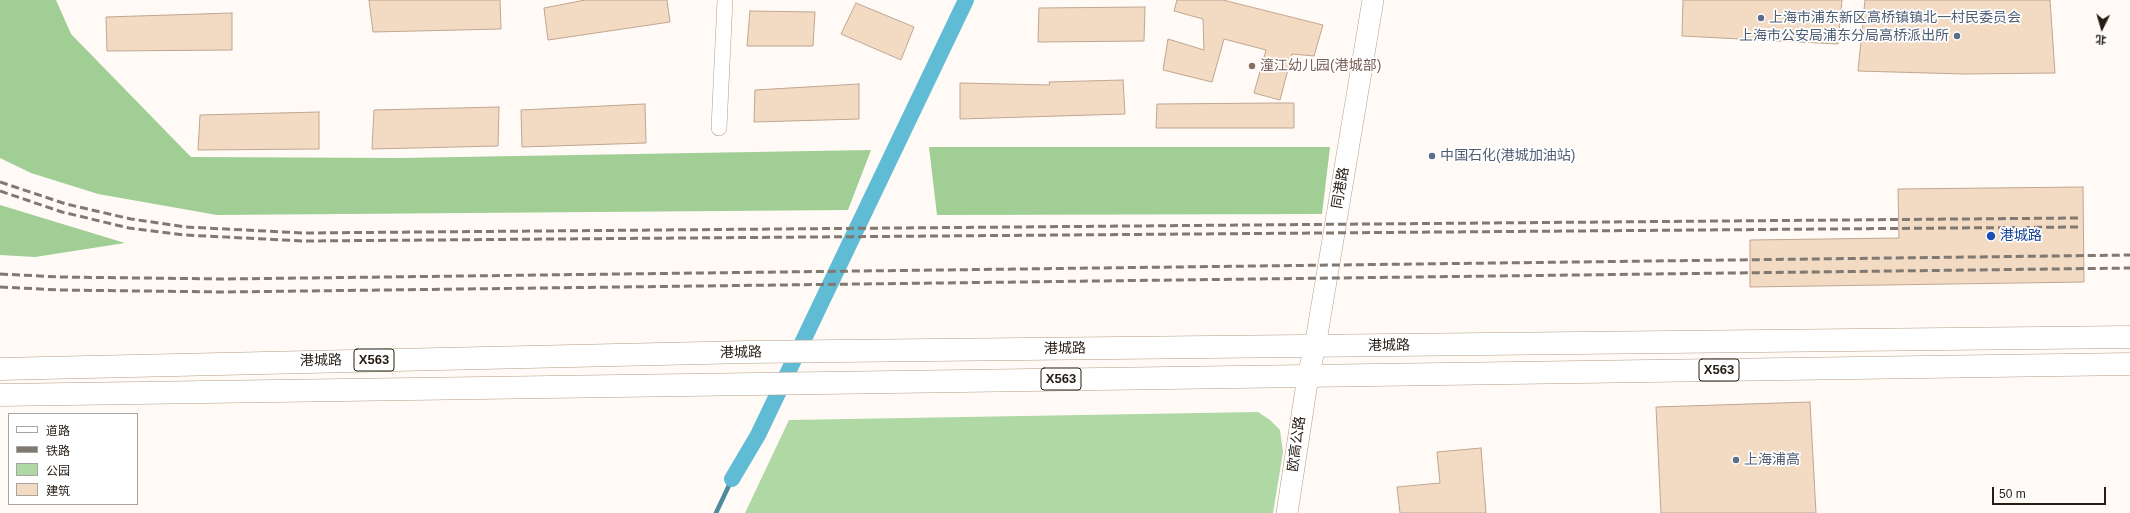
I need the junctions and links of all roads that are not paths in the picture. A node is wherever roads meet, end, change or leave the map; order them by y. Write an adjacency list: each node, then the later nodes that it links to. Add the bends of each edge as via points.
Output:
1 (725, 0): 3 (street)
2 (1373, 0): 5 (street, 同港路)
3 (719, 128)
4 (2130, 336): 5 (main road, 港城路 / X563)
5 (1315, 347): 7 (main road, 港城路 / X563, via 748,352); 8 (street, 同港路)
6 (2130, 364): 8 (main road, 港城路 / X563)
7 (0, 368)
8 (1308, 376): 9 (main road, 港城路 / X563); 10 (street, 欧高公路)
9 (0, 394)
10 (1287, 513)

